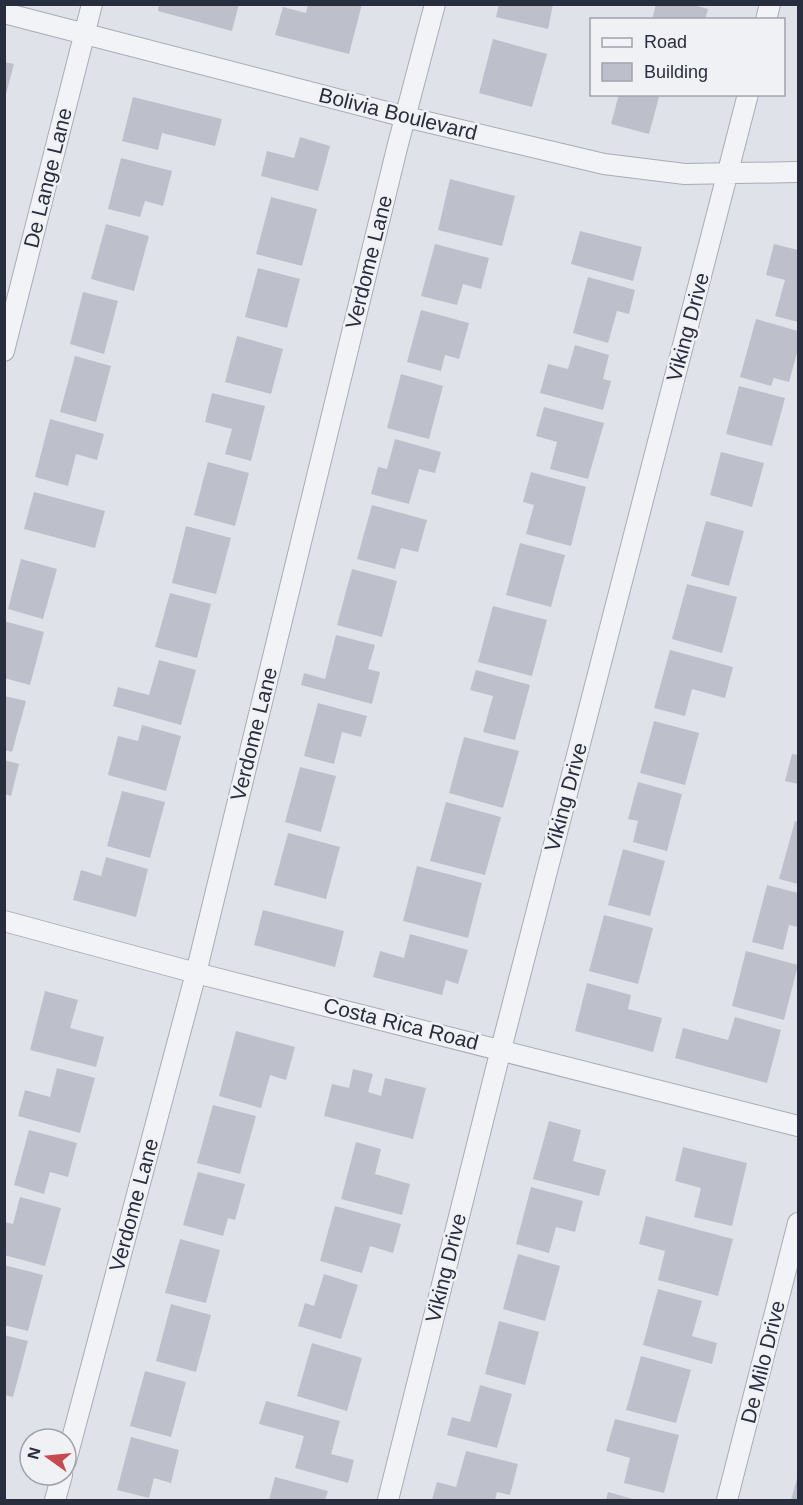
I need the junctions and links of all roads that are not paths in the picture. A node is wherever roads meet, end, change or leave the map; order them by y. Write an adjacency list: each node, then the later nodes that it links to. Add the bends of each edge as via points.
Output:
1 (92, 4): 4 (street, De Lange Lane)
2 (435, 4): 6 (street, Verdome Lane)
3 (4, 13): 4 (street, Bolivia Boulevard)
4 (83, 35): 6 (street, Bolivia Boulevard); 9 (street, De Lange Lane)
5 (747, 96): 8 (street, Viking Drive)
6 (406, 117): 8 (street, Bolivia Boulevard, via 604,164 685,174); 11 (street, Verdome Lane)
7 (798, 172): 8 (street, Bolivia Boulevard)
8 (728, 173): 12 (street, Viking Drive)
9 (4, 351)
10 (4, 921): 11 (street, Costa Rica Road)
11 (196, 973): 12 (street, Costa Rica Road); 15 (street, Verdome Lane)
12 (501, 1049): 13 (street, Costa Rica Road); 16 (street, Viking Drive)
13 (798, 1126)
14 (798, 1222): 17 (street, De Milo Drive)
15 (75, 1427)
16 (388, 1500)
17 (727, 1500)

